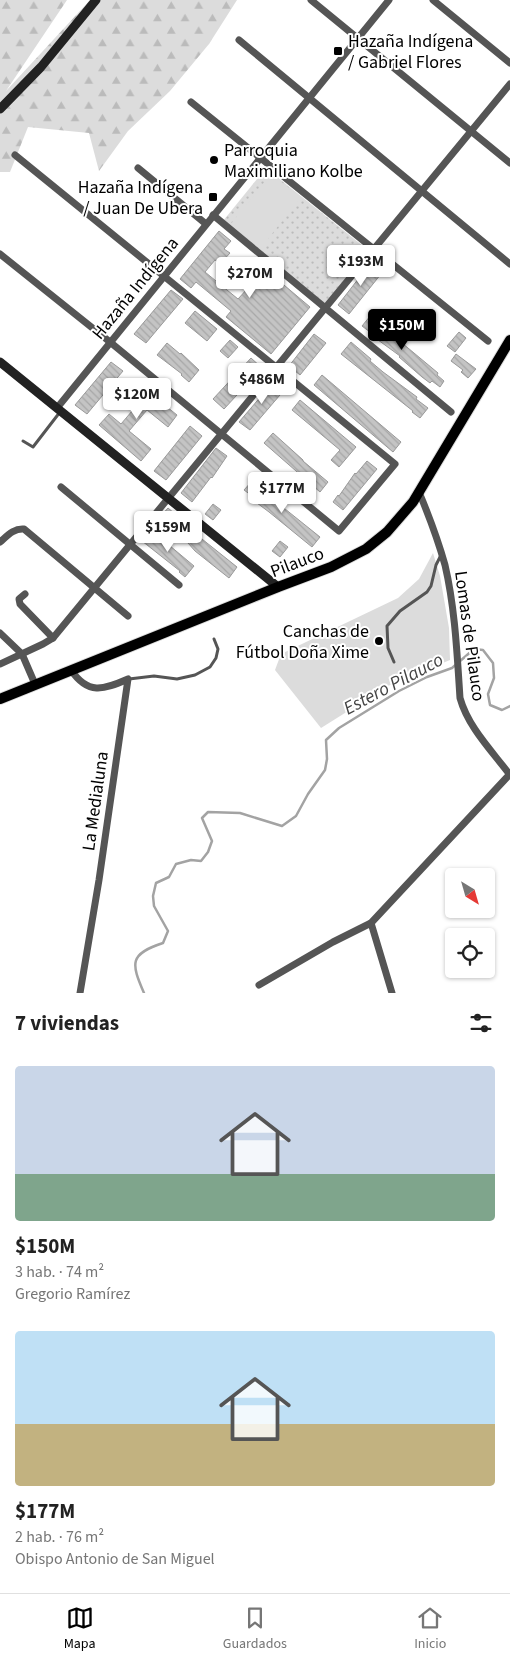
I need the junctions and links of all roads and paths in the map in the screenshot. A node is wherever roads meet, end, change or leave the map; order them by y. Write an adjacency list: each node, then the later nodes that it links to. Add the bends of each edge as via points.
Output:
1 (96, 0): 11 (street, via 41,68)
2 (311, 0): 5 (street)
3 (389, 0): 5 (street, Hazaña Indígena)
4 (433, 0): 7 (street)
5 (358, 38): 9 (street, Hazaña Indígena); 12 (street)
6 (239, 40): 9 (street)
7 (510, 63)
8 (510, 84): 12 (street)
9 (309, 98): 14 (street, Hazaña Indígena); 17 (street)
10 (191, 102): 14 (street)
11 (0, 109)
12 (471, 131): 15 (street); 17 (street)
13 (15, 156): 23 (street)
14 (260, 158): 18 (street, Hazaña Indígena); 20 (street)
15 (510, 163)
16 (138, 168): 19 (street)
17 (421, 191): 20 (street); 22 (street)
18 (213, 216): 19 (street, Hazaña Indígena); 24 (street)
19 (206, 224): 23 (street, Hazaña Indígena)
20 (374, 249): 24 (street); 26 (street)
21 (0, 254): 27 (street)
22 (510, 264)
23 (164, 276): 27 (street, Hazaña Indígena); 29 (street)
24 (325, 308): 29 (street); 31 (street)
25 (510, 340): 35 (main road, Pilauco)
26 (488, 341)
27 (110, 342): 30 (street, Hazaña Indígena); 32 (street)
28 (0, 362): 30 (street)
29 (276, 368): 32 (street); 32 (street, via 395,464 339,531)
30 (58, 410): 33 (lane, Hazaña Indígena, via 33,447); 36 (street)
31 (451, 412)
32 (221, 434): 36 (street)
33 (22, 441)
34 (61, 487): 38 (street)
35 (419, 492): 39 (street, Lomas de Pilauco); 41 (main road, Pilauco, via 396,523 366,549 331,567)
36 (168, 498): 38 (street); 41 (street)
37 (0, 542): 42 (street, via 13,531 24,529)
38 (130, 545): 40 (street); 42 (street)
39 (442, 555): 49 (lane, via 436,565 432,586 400,611 387,626 388,648); 55 (street, Lomas de Pilauco, via 455,624 463,708)
40 (179, 586)
41 (278, 587): 51 (main road, Pilauco)
42 (94, 588): 44 (street); 46 (street)
43 (25, 594): 46 (street, via 19,600 20,604)
44 (128, 616)
45 (0, 632): 48 (street)
46 (53, 638): 48 (street)
47 (214, 639): 52 (lane, via 218,649 216,658 210,667 196,675 177,679 154,676)
48 (22, 654): 50 (street); 53 (street)
49 (394, 662)
50 (0, 664)
51 (71, 670): 52 (street, via 84,685 99,688); 53 (main road, Pilauco)
52 (128, 679): 58 (street, La Medialuna)
53 (35, 684): 54 (main road, Pilauco)
54 (0, 699)
55 (510, 775): 56 (street, Lomas de Pilauco)
56 (371, 923): 57 (street, Lomas de Pilauco); 59 (street)
57 (259, 986)
58 (80, 993)
59 (392, 993)

